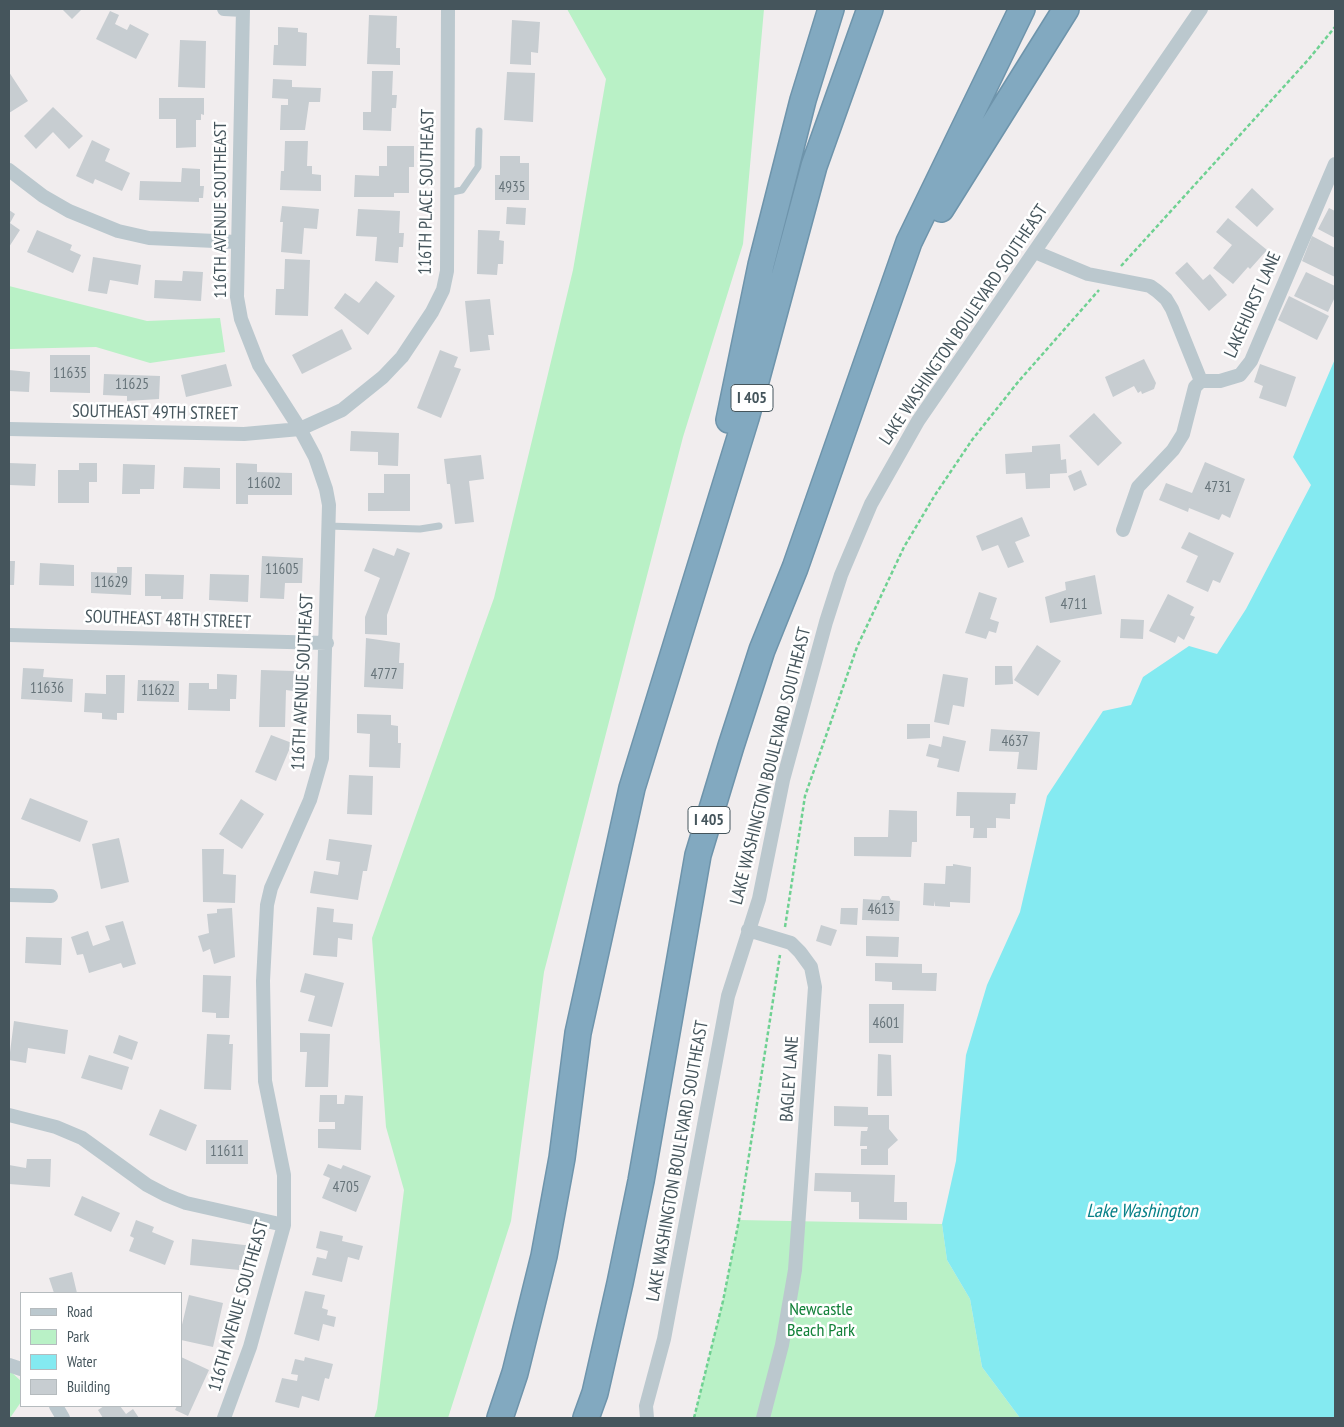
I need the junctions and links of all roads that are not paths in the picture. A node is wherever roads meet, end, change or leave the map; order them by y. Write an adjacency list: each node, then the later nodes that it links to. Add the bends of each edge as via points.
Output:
1 (224, 9): 2 (street)
2 (243, 9): 13 (street, 116TH AVENUE SOUTHEAST)
3 (448, 9): 12 (street, 116TH PLACE SOUTHEAST)
4 (831, 9): 24 (highway, via 803,100 761,265 732,412 634,724)
5 (870, 9): 24 (highway, I 405, via 814,166 746,418)
6 (1022, 9): 14 (highway, I 405)
7 (1066, 9): 14 (highway, via 928,230)
8 (1201, 9): 15 (street, LAKE WASHINGTON BOULEVARD SOUTHEAST)
9 (479, 132): 12 (lane, via 478,167 462,190)
10 (1335, 164): 16 (street, LAKEHURST LANE, via 1246,369 1231,379)
11 (9, 170): 13 (street, via 69,211 118,231 149,238)
12 (447, 193): 18 (street, 116TH PLACE SOUTHEAST, via 447,271 443,290 432,312 402,358 383,378 342,410)
13 (237, 242): 18 (street, 116TH AVENUE SOUTHEAST, via 237,297 246,333 259,365)
14 (909, 242): 34 (highway, I 405, via 795,568 762,650 698,855 641,1182 595,1392)
15 (1035, 252): 16 (street, via 1088,274 1150,286 1166,298); 27 (street, LAKE WASHINGTON BOULEVARD SOUTHEAST, via 918,421 871,504 841,575 826,622 784,780 759,899)
16 (1200, 380): 21 (street, via 1195,386 1183,434 1138,487)
17 (9, 429): 18 (street, SOUTHEAST 49TH STREET, via 244,434)
18 (300, 429): 19 (street, 116TH AVENUE SOUTHEAST, via 315,457 326,489)
19 (328, 526): 20 (lane, via 420,529); 23 (street, 116TH AVENUE SOUTHEAST)
20 (439, 526)
21 (1123, 530)
22 (9, 635): 23 (street, SOUTHEAST 48TH STREET)
23 (327, 643): 29 (street, 116TH AVENUE SOUTHEAST, via 319,775 266,906 263,981 265,1080 284,1175)
24 (632, 788): 33 (highway, I 405, via 578,1034 562,1158 544,1256 515,1373)
25 (9, 895): 26 (street)
26 (51, 896)
27 (748, 930): 35 (street, LAKE WASHINGTON BOULEVARD SOUTHEAST, via 721,1028 671,1305 646,1406); 36 (street, BAGLEY LANE, via 791,943 814,976 795,1270 782,1345)
28 (9, 1115): 29 (street, via 56,1127 82,1138 166,1196)
29 (284, 1226): 32 (street, 116TH AVENUE SOUTHEAST, via 250,1347)
30 (57, 1407): 31 (street)
31 (64, 1418)
32 (224, 1418)
33 (500, 1418)
34 (586, 1418)
35 (647, 1418)
36 (763, 1418)

